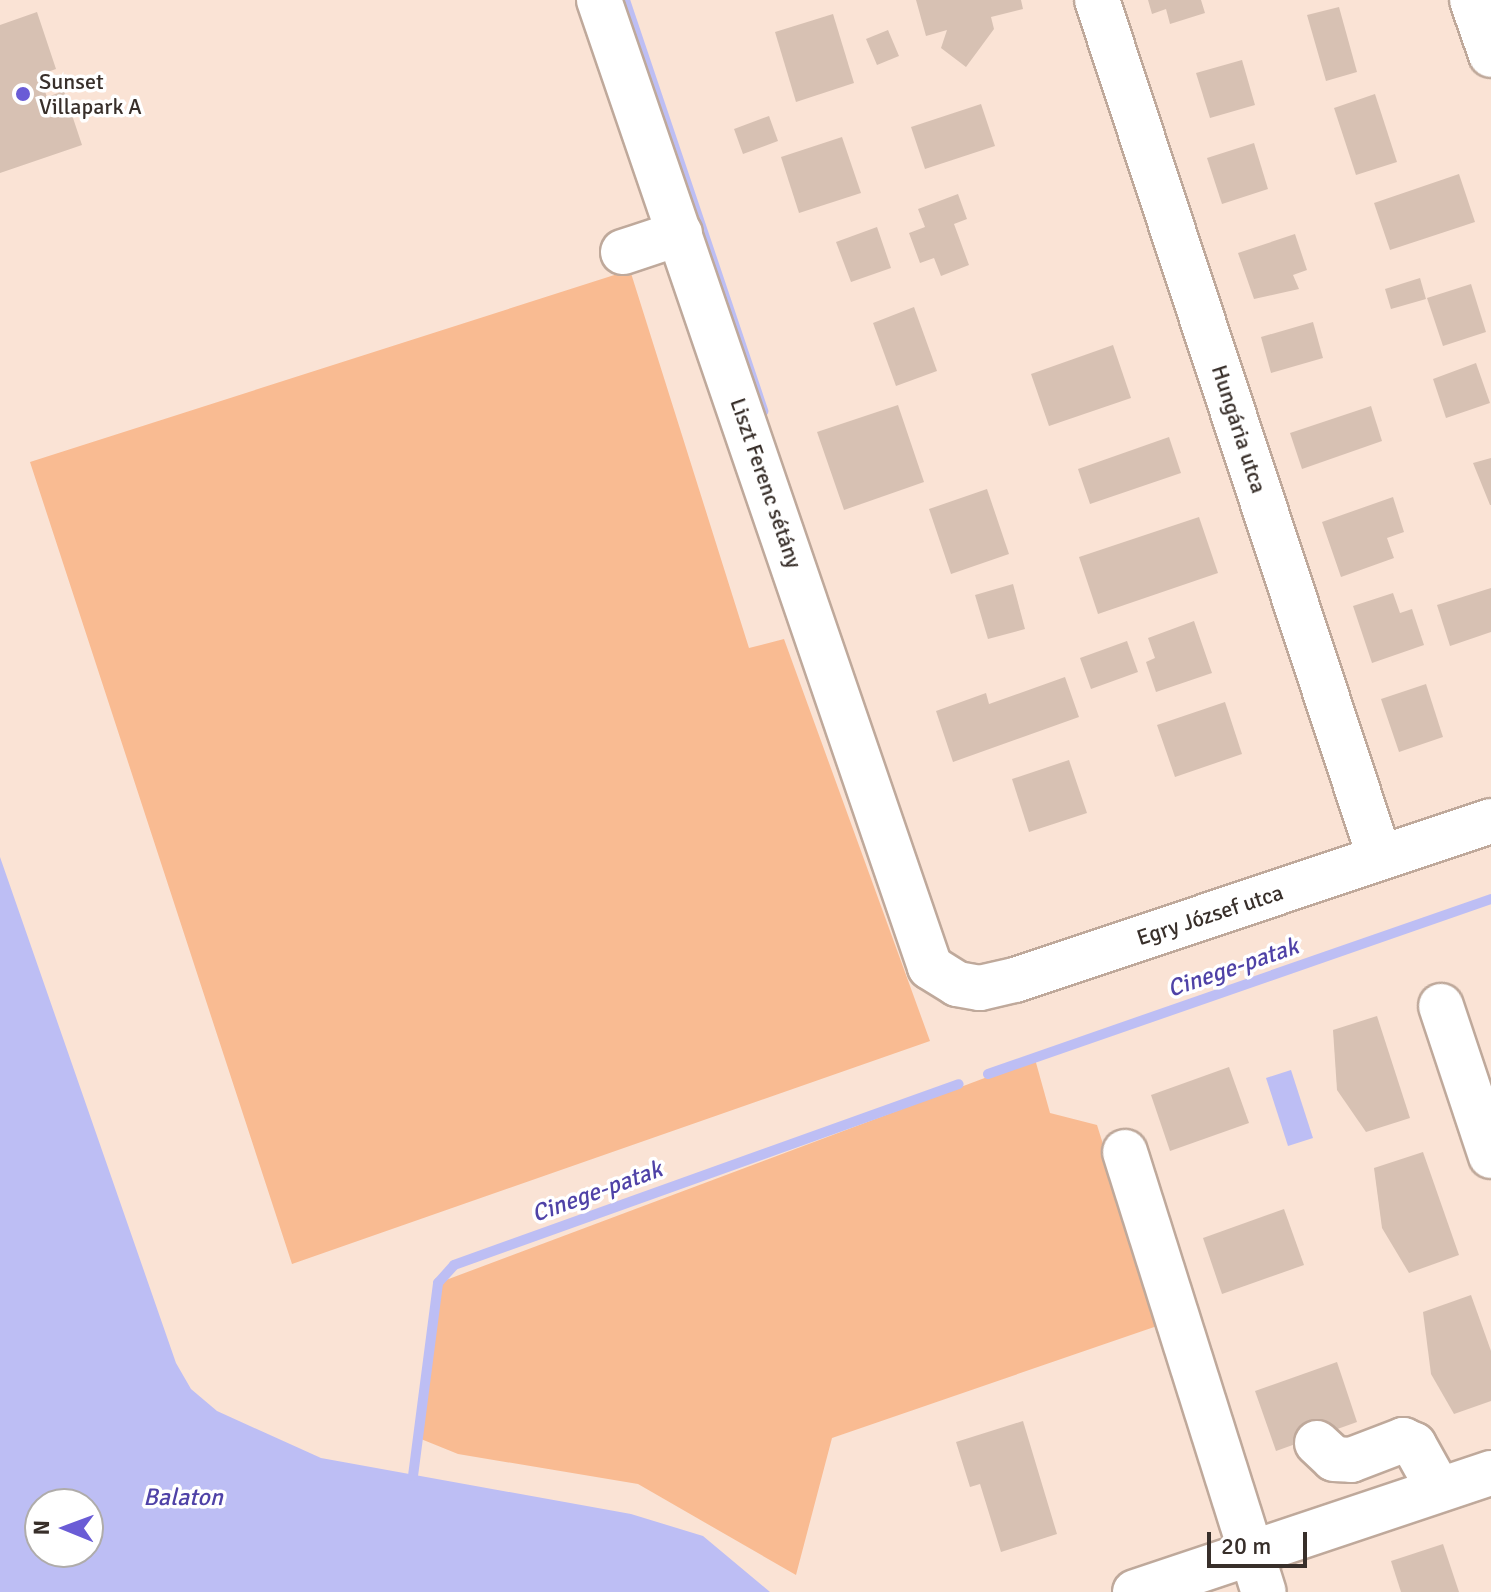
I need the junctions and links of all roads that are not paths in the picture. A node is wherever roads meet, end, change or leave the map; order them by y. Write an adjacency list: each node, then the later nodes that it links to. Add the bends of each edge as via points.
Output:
1 (599, 0): 5 (street, Liszt Ferenc sétány)
2 (1097, 0): 8 (street, Hungária utca)
3 (1472, 0): 4 (street)
4 (1491, 55)
5 (680, 233): 6 (street); 9 (street, Liszt Ferenc sétány)
6 (623, 252)
7 (1491, 821): 8 (street, Egry József utca)
8 (1380, 858): 9 (street, Egry József utca, via 1015,980 980,988 957,984)
9 (930, 967)
10 (1441, 1006): 11 (street)
11 (1477, 1068): 13 (street)
12 (1125, 1152): 17 (street)
13 (1491, 1156)
14 (1317, 1443): 16 (street, via 1323,1453 1351,1460 1403,1440 1414,1445)
15 (1491, 1473): 16 (street)
16 (1439, 1490): 17 (street)
17 (1258, 1572): 18 (street)
18 (1135, 1592)

